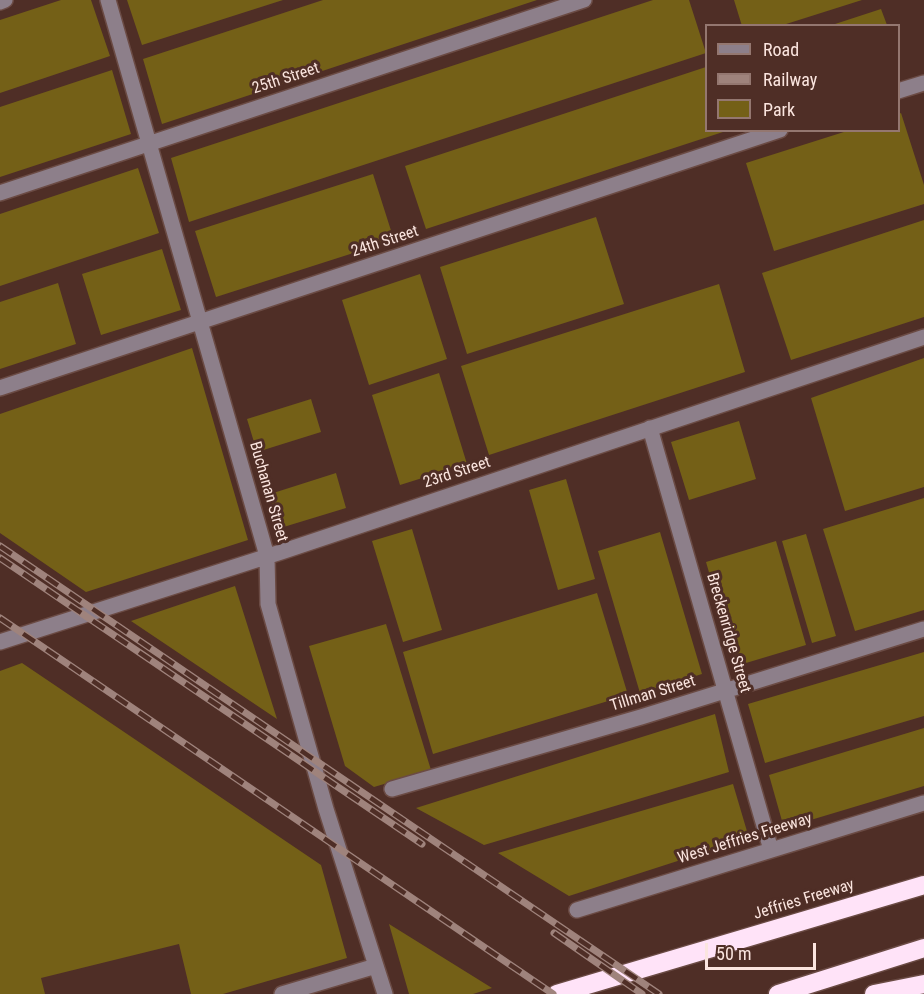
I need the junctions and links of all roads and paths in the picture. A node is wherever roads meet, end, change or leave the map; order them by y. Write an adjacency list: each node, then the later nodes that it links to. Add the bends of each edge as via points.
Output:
1 (5, 0): 4 (street)
2 (108, 0): 8 (street, Buchanan Street)
3 (584, 0): 8 (street, 25th Street)
4 (0, 2)
5 (924, 83): 6 (street)
6 (900, 91)
7 (774, 132): 10 (street, 24th Street)
8 (149, 143): 9 (street, 25th Street); 10 (street, Buchanan Street)
9 (0, 193)
10 (201, 322): 12 (street, 24th Street); 14 (street, Buchanan Street)
11 (924, 337): 13 (street, 23rd Street)
12 (0, 388)
13 (650, 428): 14 (street, 23rd Street); 17 (street, Breckenridge Street)
14 (267, 556): 16 (street, 23rd Street); 26 (street, Buchanan Street, via 268,604 326,809)
15 (924, 629): 17 (street, Tillman Street)
16 (0, 642)
17 (726, 690): 18 (street, Tillman Street); 20 (street, Breckenridge Street)
18 (392, 789)
19 (924, 803): 20 (street, West Jeffries Freeway)
20 (771, 850): 24 (street, West Jeffries Freeway)
21 (924, 879): 23 (highway)
22 (924, 885): 23 (highway, Jeffries Freeway)
23 (896, 893): 31 (highway, Jeffries Freeway)
24 (577, 910)
25 (924, 948): 28 (highway)
26 (376, 966): 29 (street); 30 (street, Buchanan Street)
27 (924, 984): 33 (highway)
28 (786, 992): 32 (highway)
29 (282, 994)
30 (385, 994)
31 (557, 994)
32 (816, 994)
33 (874, 994)

